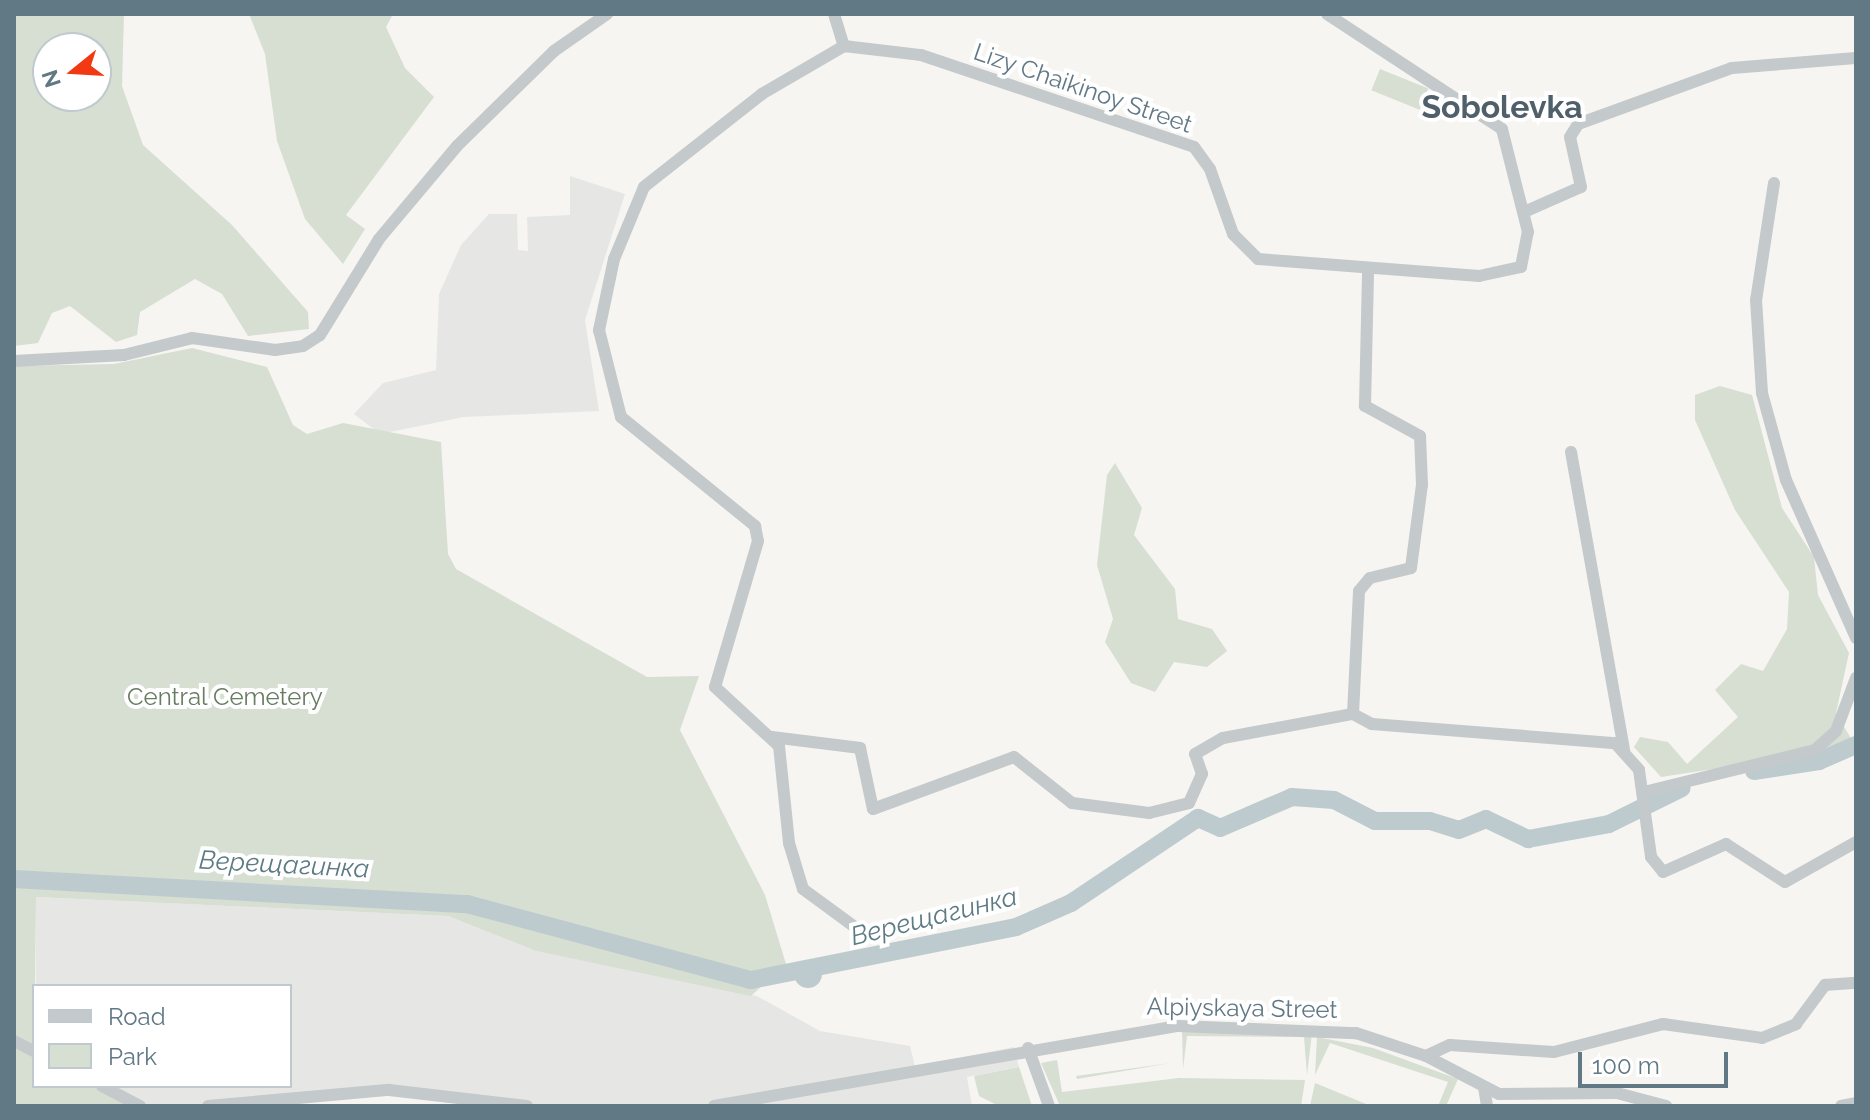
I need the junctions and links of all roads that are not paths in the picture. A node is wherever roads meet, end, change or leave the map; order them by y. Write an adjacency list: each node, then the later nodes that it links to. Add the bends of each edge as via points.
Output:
1 (607, 14): 9 (street, via 554,51 457,146 379,239 320,335 303,346 275,350 192,338 143,353)
2 (834, 14): 4 (street)
3 (1327, 14): 7 (street, via 1496,122 1506,137)
4 (844, 46): 8 (street, Lizy Chaikinoy Street, via 921,55 1187,144 1210,169 1226,220 1248,254); 14 (street, via 762,94 644,187 600,311 600,349 621,417 757,533 716,667 717,695)
5 (1856, 58): 7 (street, via 1732,68 1578,124 1570,137 1581,187)
6 (1774, 183): 11 (street, via 1756,300 1762,393 1786,480)
7 (1524, 212): 8 (street, Lizy Chaikinoy Street, via 1525,260 1479,276)
8 (1368, 272): 13 (street, via 1365,406 1415,430 1422,442 1411,568 1370,578 1356,600)
9 (14, 361)
10 (1571, 452): 15 (street)
11 (1856, 638)
12 (1856, 678): 16 (street, via 1836,731 1815,750)
13 (1353, 714): 14 (street, via 1223,738 1195,754 1202,774 1194,796 1168,812 1072,803 1014,757 873,809 860,748); 15 (street, via 1372,724 1604,740)
14 (772, 737): 18 (street, via 785,762 797,878 813,899)
15 (1624, 750): 16 (street)
16 (1644, 792): 17 (street, via 1657,870 1670,872 1726,844 1785,882)
17 (1856, 842)
18 (855, 927)
19 (1856, 983): 23 (street, via 1825,985 1796,1024 1762,1038 1663,1024 1554,1052 1450,1045)
20 (14, 1041): 22 (street)
21 (1028, 1048): 23 (street, Alpiyskaya Street, via 1150,1026 1248,1026 1356,1033); 30 (street, Alpiyskaya Street); 31 (street)
22 (32, 1050)
23 (1426, 1056): 24 (street, Alpiyskaya Street)
24 (1484, 1087): 32 (street); 33 (street, Alpiyskaya Street, via 1508,1095 1638,1095)
25 (106, 1088): 27 (street)
26 (1856, 1103): 34 (street)
27 (140, 1106)
28 (208, 1106): 29 (street, via 389,1090)
29 (527, 1106)
30 (714, 1106)
31 (1049, 1106)
32 (1487, 1106)
33 (1666, 1106)
34 (1841, 1106)

